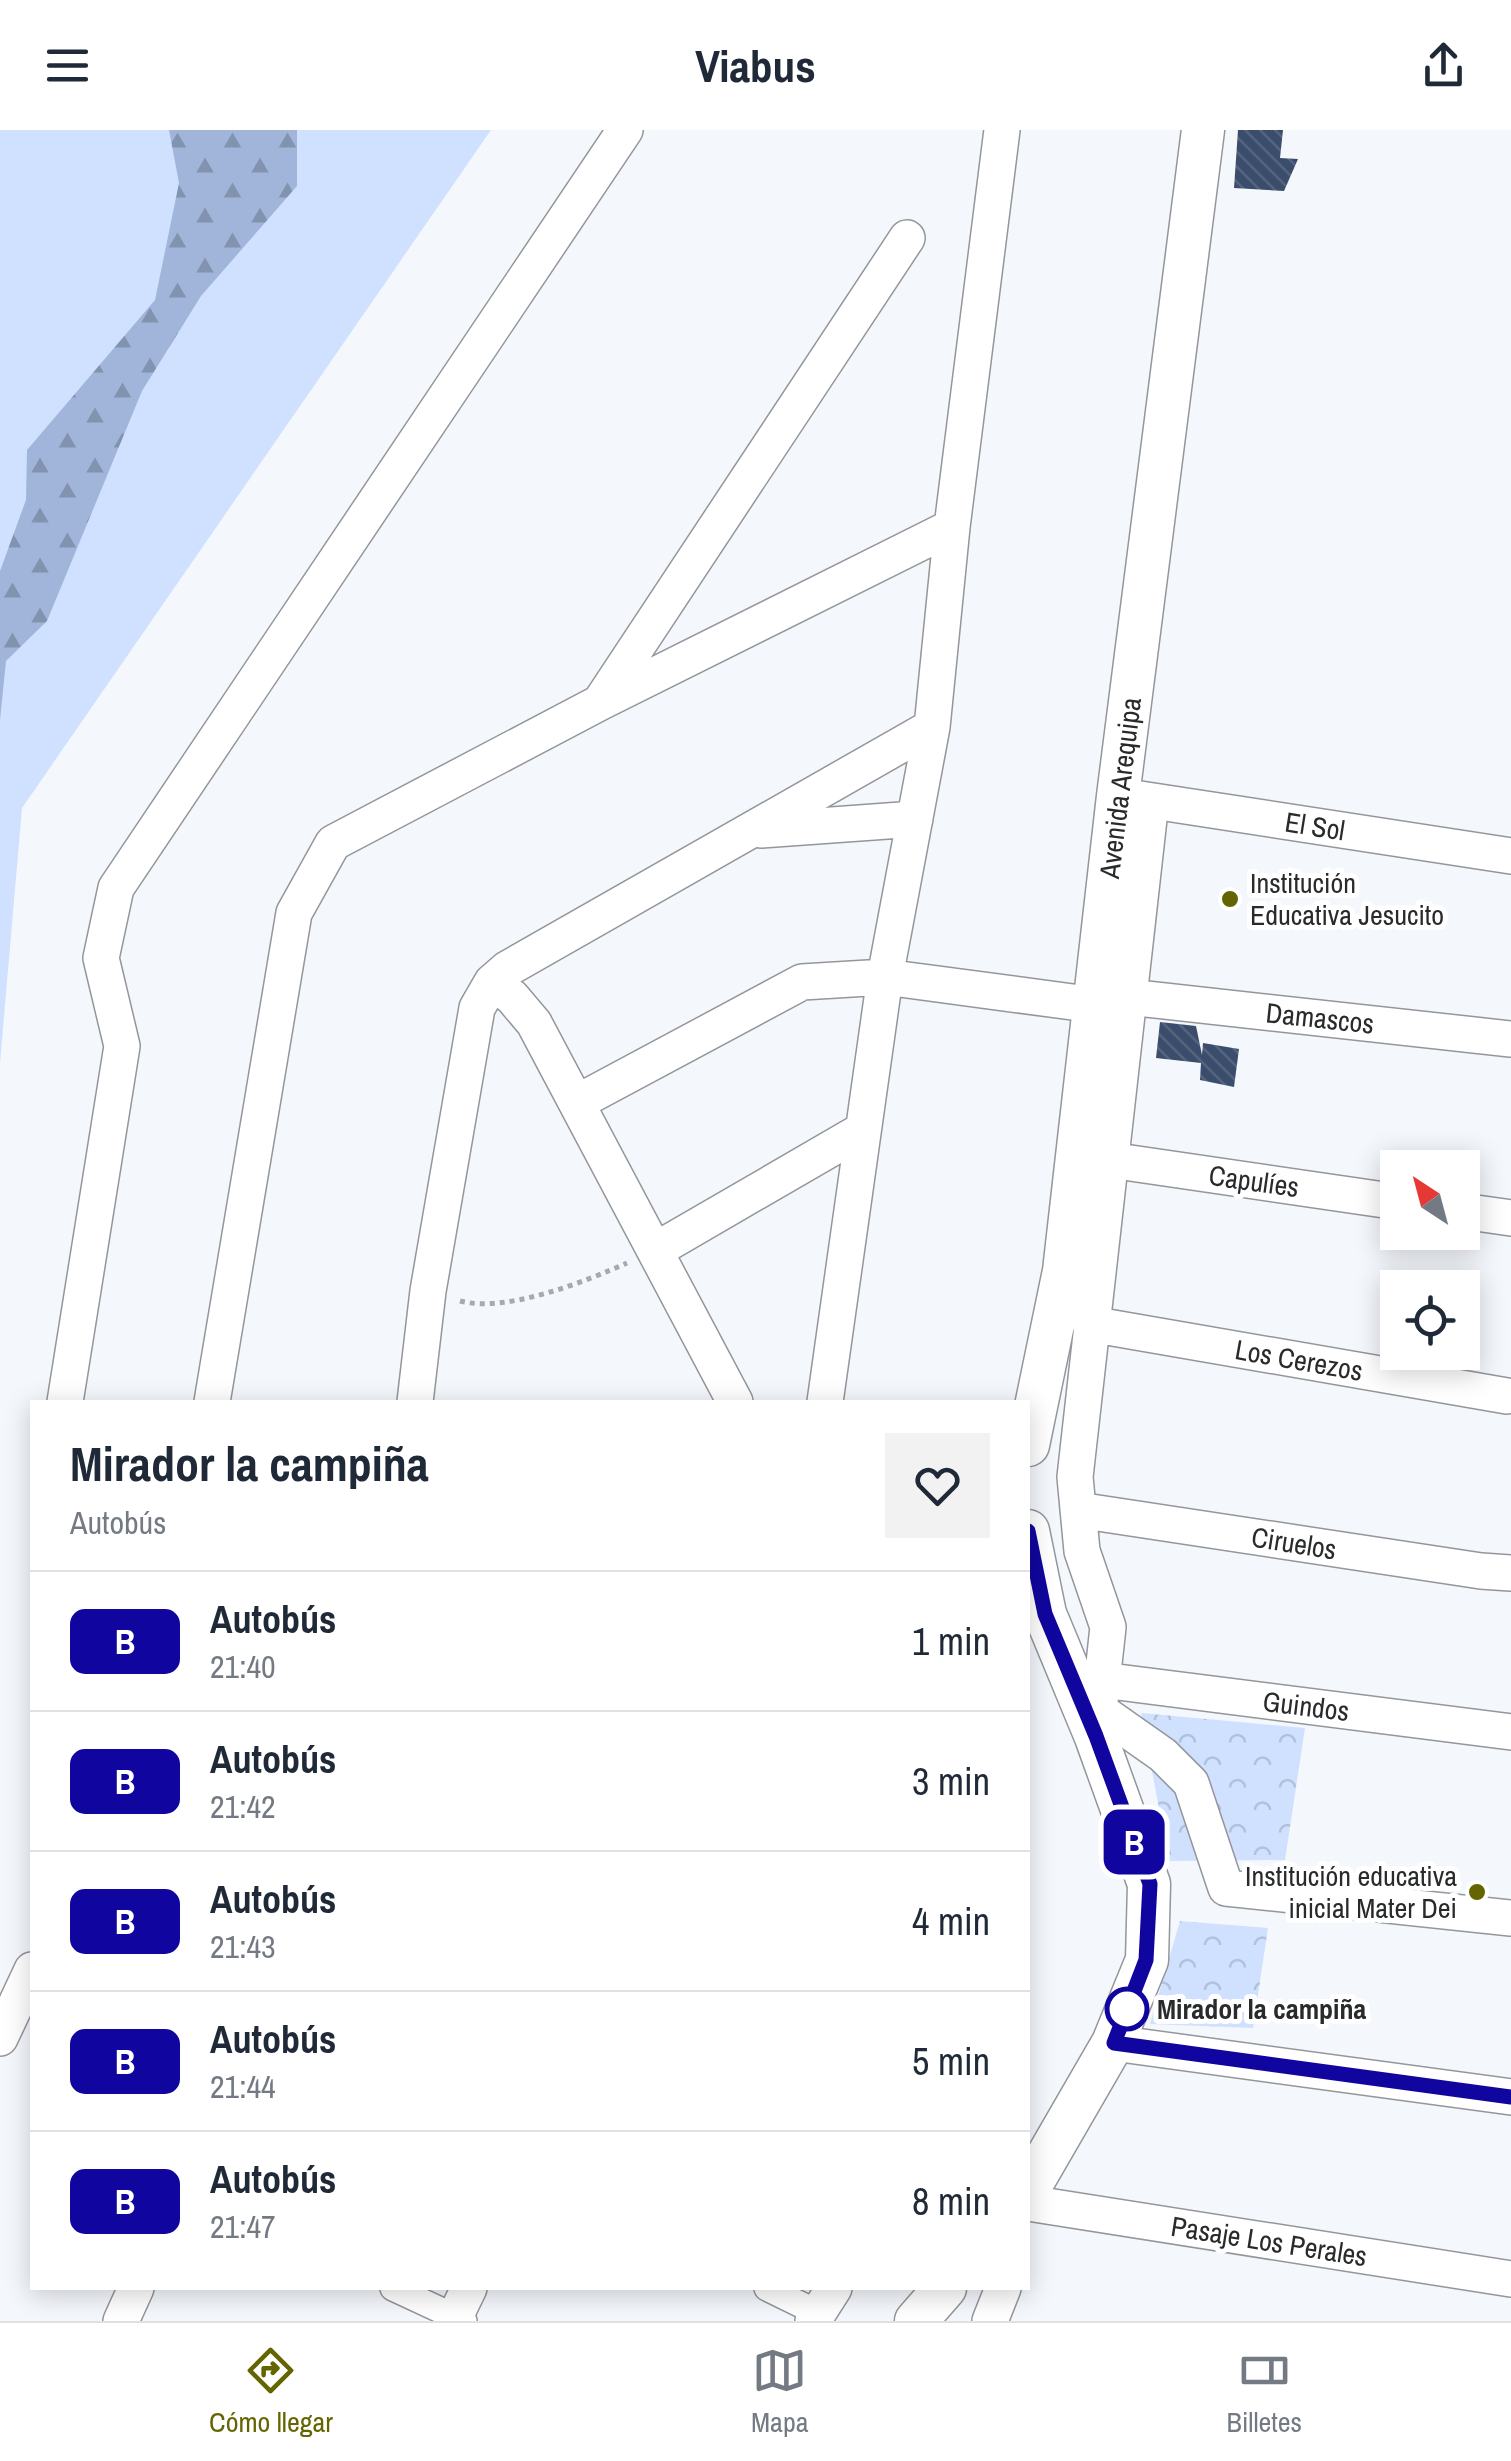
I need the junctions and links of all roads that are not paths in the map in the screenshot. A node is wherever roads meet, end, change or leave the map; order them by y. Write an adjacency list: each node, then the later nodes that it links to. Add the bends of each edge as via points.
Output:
1 (625, 130): 26 (street, via 116,888 101,958 122,1046)
2 (1002, 130): 5 (street)
3 (1202, 130): 8 (street, Avenida Arequipa)
4 (907, 238): 6 (street)
5 (952, 527): 6 (street); 7 (street)
6 (601, 702): 27 (street, via 333,844 294,913)
7 (932, 728): 9 (street); 10 (street)
8 (1134, 798): 11 (street, El Sol); 14 (street, Avenida Arequipa)
9 (914, 819): 10 (street); 12 (street)
10 (750, 831): 13 (street)
11 (1511, 856)
12 (884, 977): 14 (street, Damascos); 16 (street, Damascos, via 802,982); 17 (street)
13 (492, 982): 16 (street, via 534,1023); 28 (street, via 477,1008)
14 (1112, 1001): 15 (street, Damascos); 18 (street); 30 (street, Avenida Arequipa)
15 (1511, 1039)
16 (578, 1102): 22 (street)
17 (863, 1130): 22 (street); 29 (street)
18 (1110, 1160): 19 (street, Capulíes); 23 (street)
19 (1380, 1199)
20 (1480, 1214): 21 (street)
21 (1511, 1218)
22 (656, 1250): 25 (street)
23 (1090, 1324): 24 (street, Los Cerezos); 31 (street, via 1075,1478)
24 (1510, 1387)
25 (723, 1399)
26 (65, 1400)
27 (212, 1400)
28 (415, 1400)
29 (825, 1400)
30 (1030, 1435)
31 (1078, 1510): 33 (street, Ciruelos); 34 (street, via 1082,1551 1108,1627)
32 (1030, 1542): 34 (street, via 1045,1614)
33 (1511, 1573)
34 (1099, 1709): 35 (street, Guindos); 36 (street, via 1190,1783 1226,1888); 39 (street, via 1150,1884 1146,1960)
35 (1511, 1732)
36 (1511, 1918)
37 (30, 1974): 38 (street)
38 (0, 2038)
39 (1114, 2043): 40 (street); 41 (street)
40 (1511, 2097)
41 (1030, 2206): 42 (street, Pasaje Los Perales)
42 (1511, 2279)
43 (135, 2290): 50 (street)
44 (399, 2290): 49 (street)
45 (773, 2290): 48 (street)
46 (944, 2290): 51 (street)
47 (1003, 2290): 52 (street)
48 (822, 2307)
49 (460, 2312)
50 (120, 2321)
51 (916, 2321)
52 (990, 2321)

